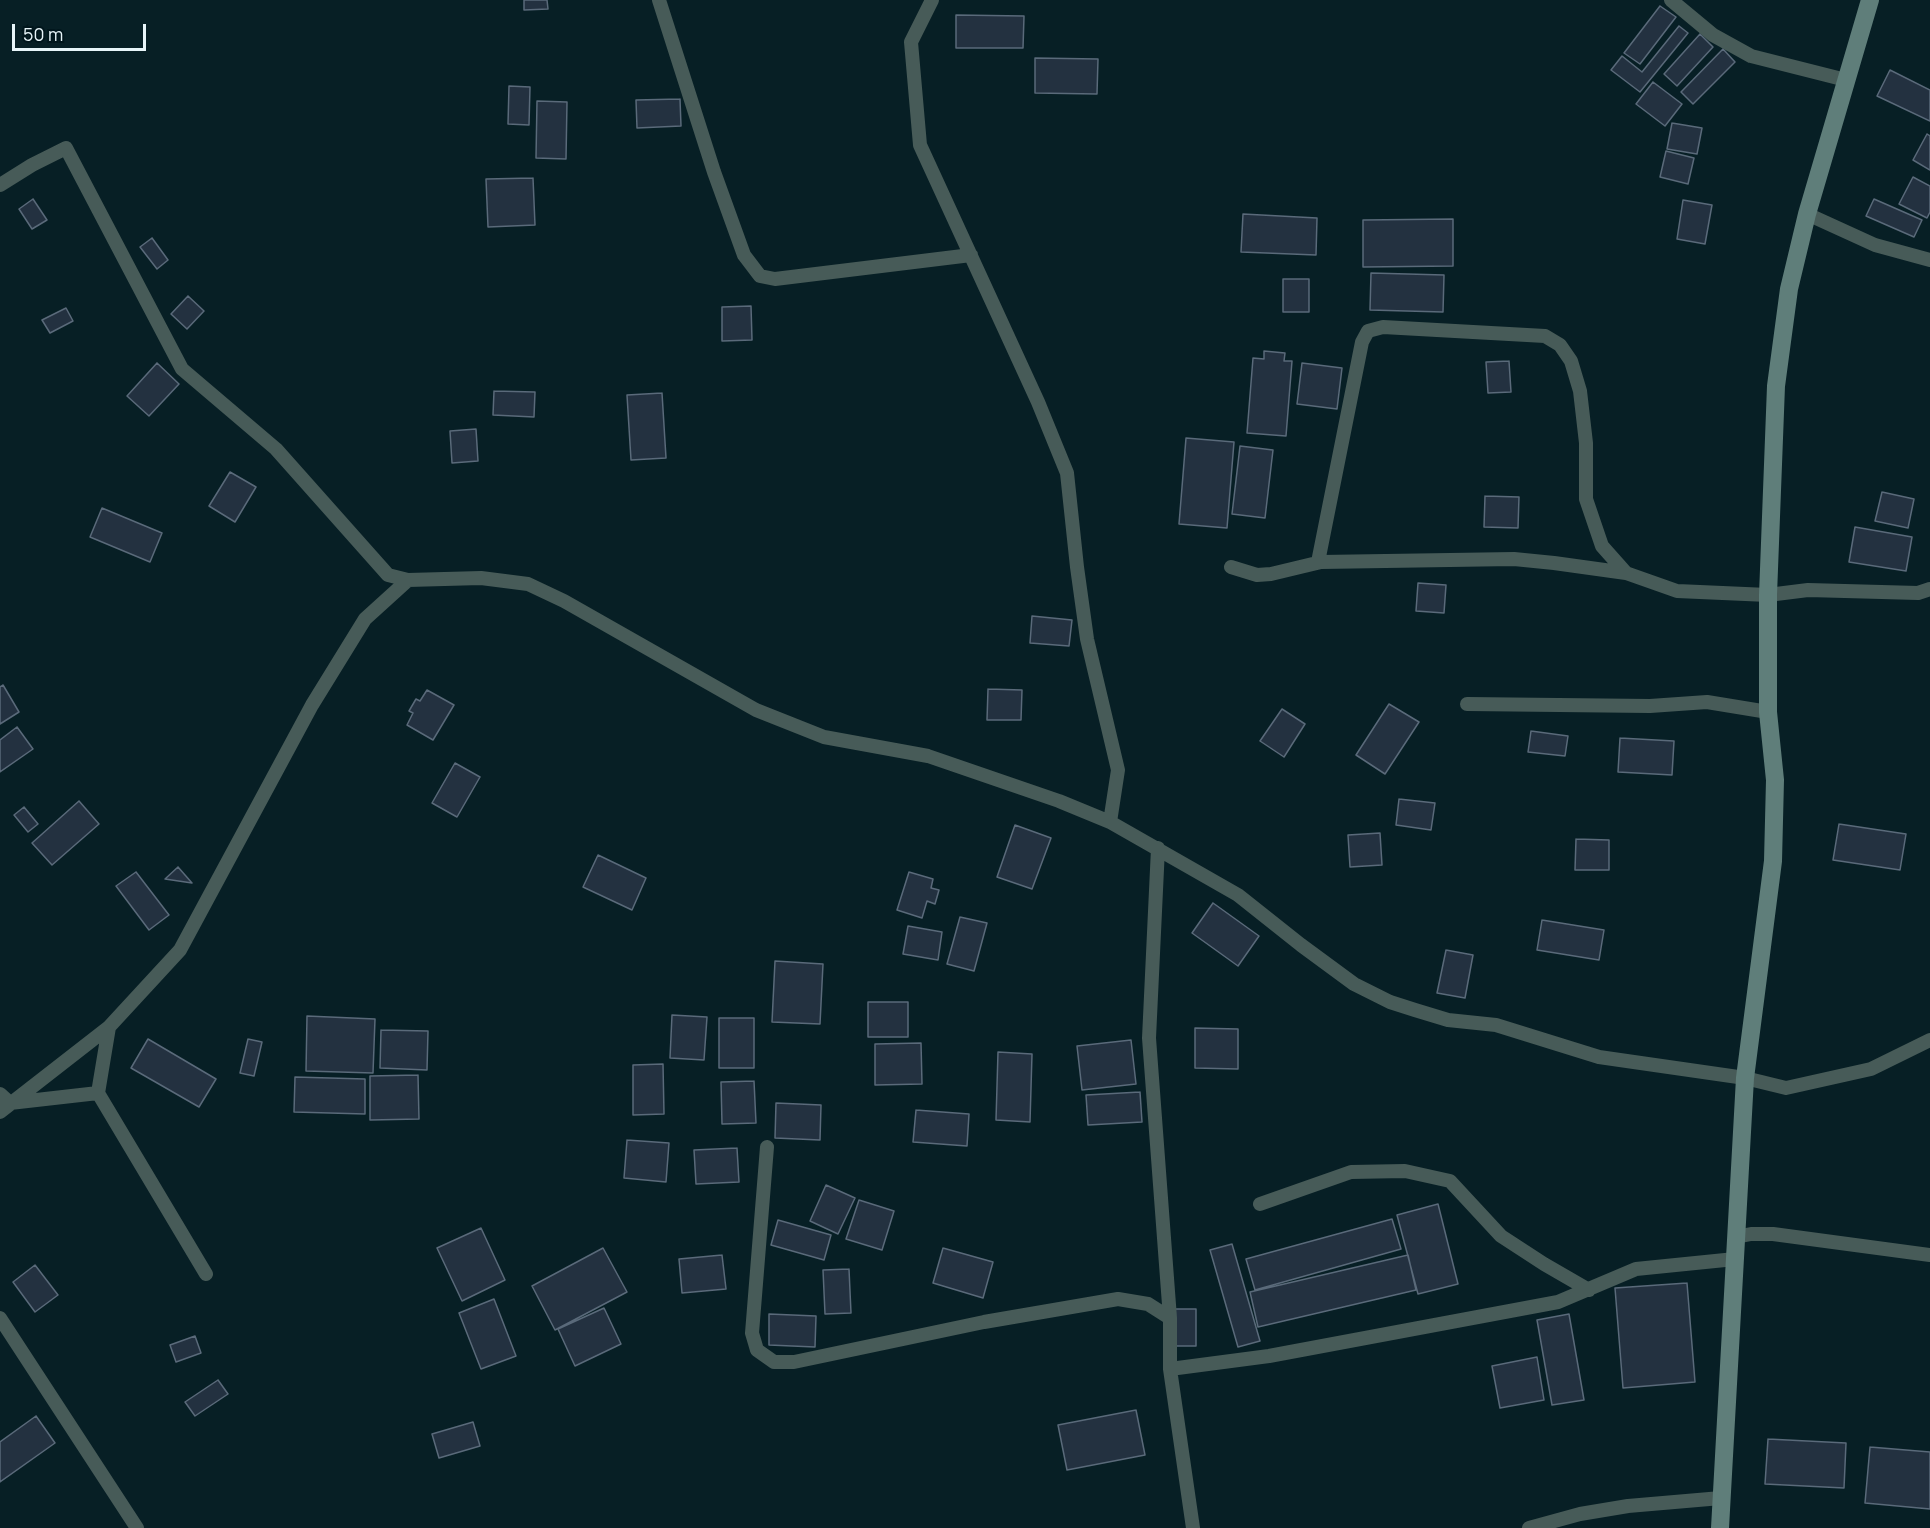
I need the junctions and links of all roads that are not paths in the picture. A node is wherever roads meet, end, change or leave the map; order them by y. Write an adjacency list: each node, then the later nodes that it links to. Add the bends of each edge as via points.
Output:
1 (659, 0): 8 (street, via 744,255 760,276 775,279)
2 (932, 0): 8 (street, via 911,42 920,145)
3 (1671, 0): 5 (street, via 1713,35 1751,56)
4 (1869, 0): 5 (street)
5 (1846, 80): 7 (street)
6 (0, 185): 13 (street, via 66,148 182,369 276,449 388,575)
7 (1807, 214): 9 (street, via 1875,245); 15 (street, via 1789,289 1776,386)
8 (971, 255): 18 (street, via 1067,473 1087,639 1118,770)
9 (1930, 260)
10 (1318, 562): 11 (street, via 1257,575); 12 (street, via 1514,559); 12 (street, via 1362,342 1368,331 1383,327 1545,336 1560,345 1571,361 1580,391 1586,443 1586,499 1602,546)
11 (1231, 567)
12 (1626, 573): 15 (street, via 1677,591)
13 (408, 580): 18 (street, via 482,578 528,584 756,710 824,737 928,756); 20 (street, via 365,619 312,705 180,950)
14 (1930, 590): 15 (street, via 1808,590)
15 (1768, 595): 17 (street)
16 (1467, 704): 17 (street, via 1650,706 1707,702)
17 (1768, 712): 22 (street, via 1775,780 1773,861)
18 (1110, 822): 19 (street)
19 (1158, 848): 22 (street, via 1238,895 1354,984 1390,1002 1448,1020 1496,1025 1599,1058); 33 (street, via 1149,1038)
20 (109, 1027): 23 (street); 24 (street)
21 (1930, 1040): 22 (street, via 1871,1069 1786,1088)
22 (1744, 1078): 27 (street)
23 (98, 1093): 24 (street); 30 (street)
24 (3, 1103)
25 (767, 1147): 33 (street, via 752,1333 757,1350 774,1362 794,1362 1118,1299 1148,1304)
26 (1260, 1204): 31 (street, via 1351,1172 1405,1171 1450,1181 1501,1236)
27 (1736, 1237): 28 (street, via 1773,1234); 29 (street)
28 (1930, 1255)
29 (1735, 1259): 31 (street, via 1636,1269); 35 (street)
30 (206, 1274)
31 (1588, 1290): 34 (street, via 1558,1302 1269,1356)
32 (0, 1318): 36 (street)
33 (1170, 1318): 34 (street)
34 (1170, 1369): 37 (street)
35 (1721, 1498): 38 (street, via 1629,1506); 39 (street)
36 (138, 1528)
37 (1193, 1528)
38 (1528, 1528)
39 (1720, 1528)

